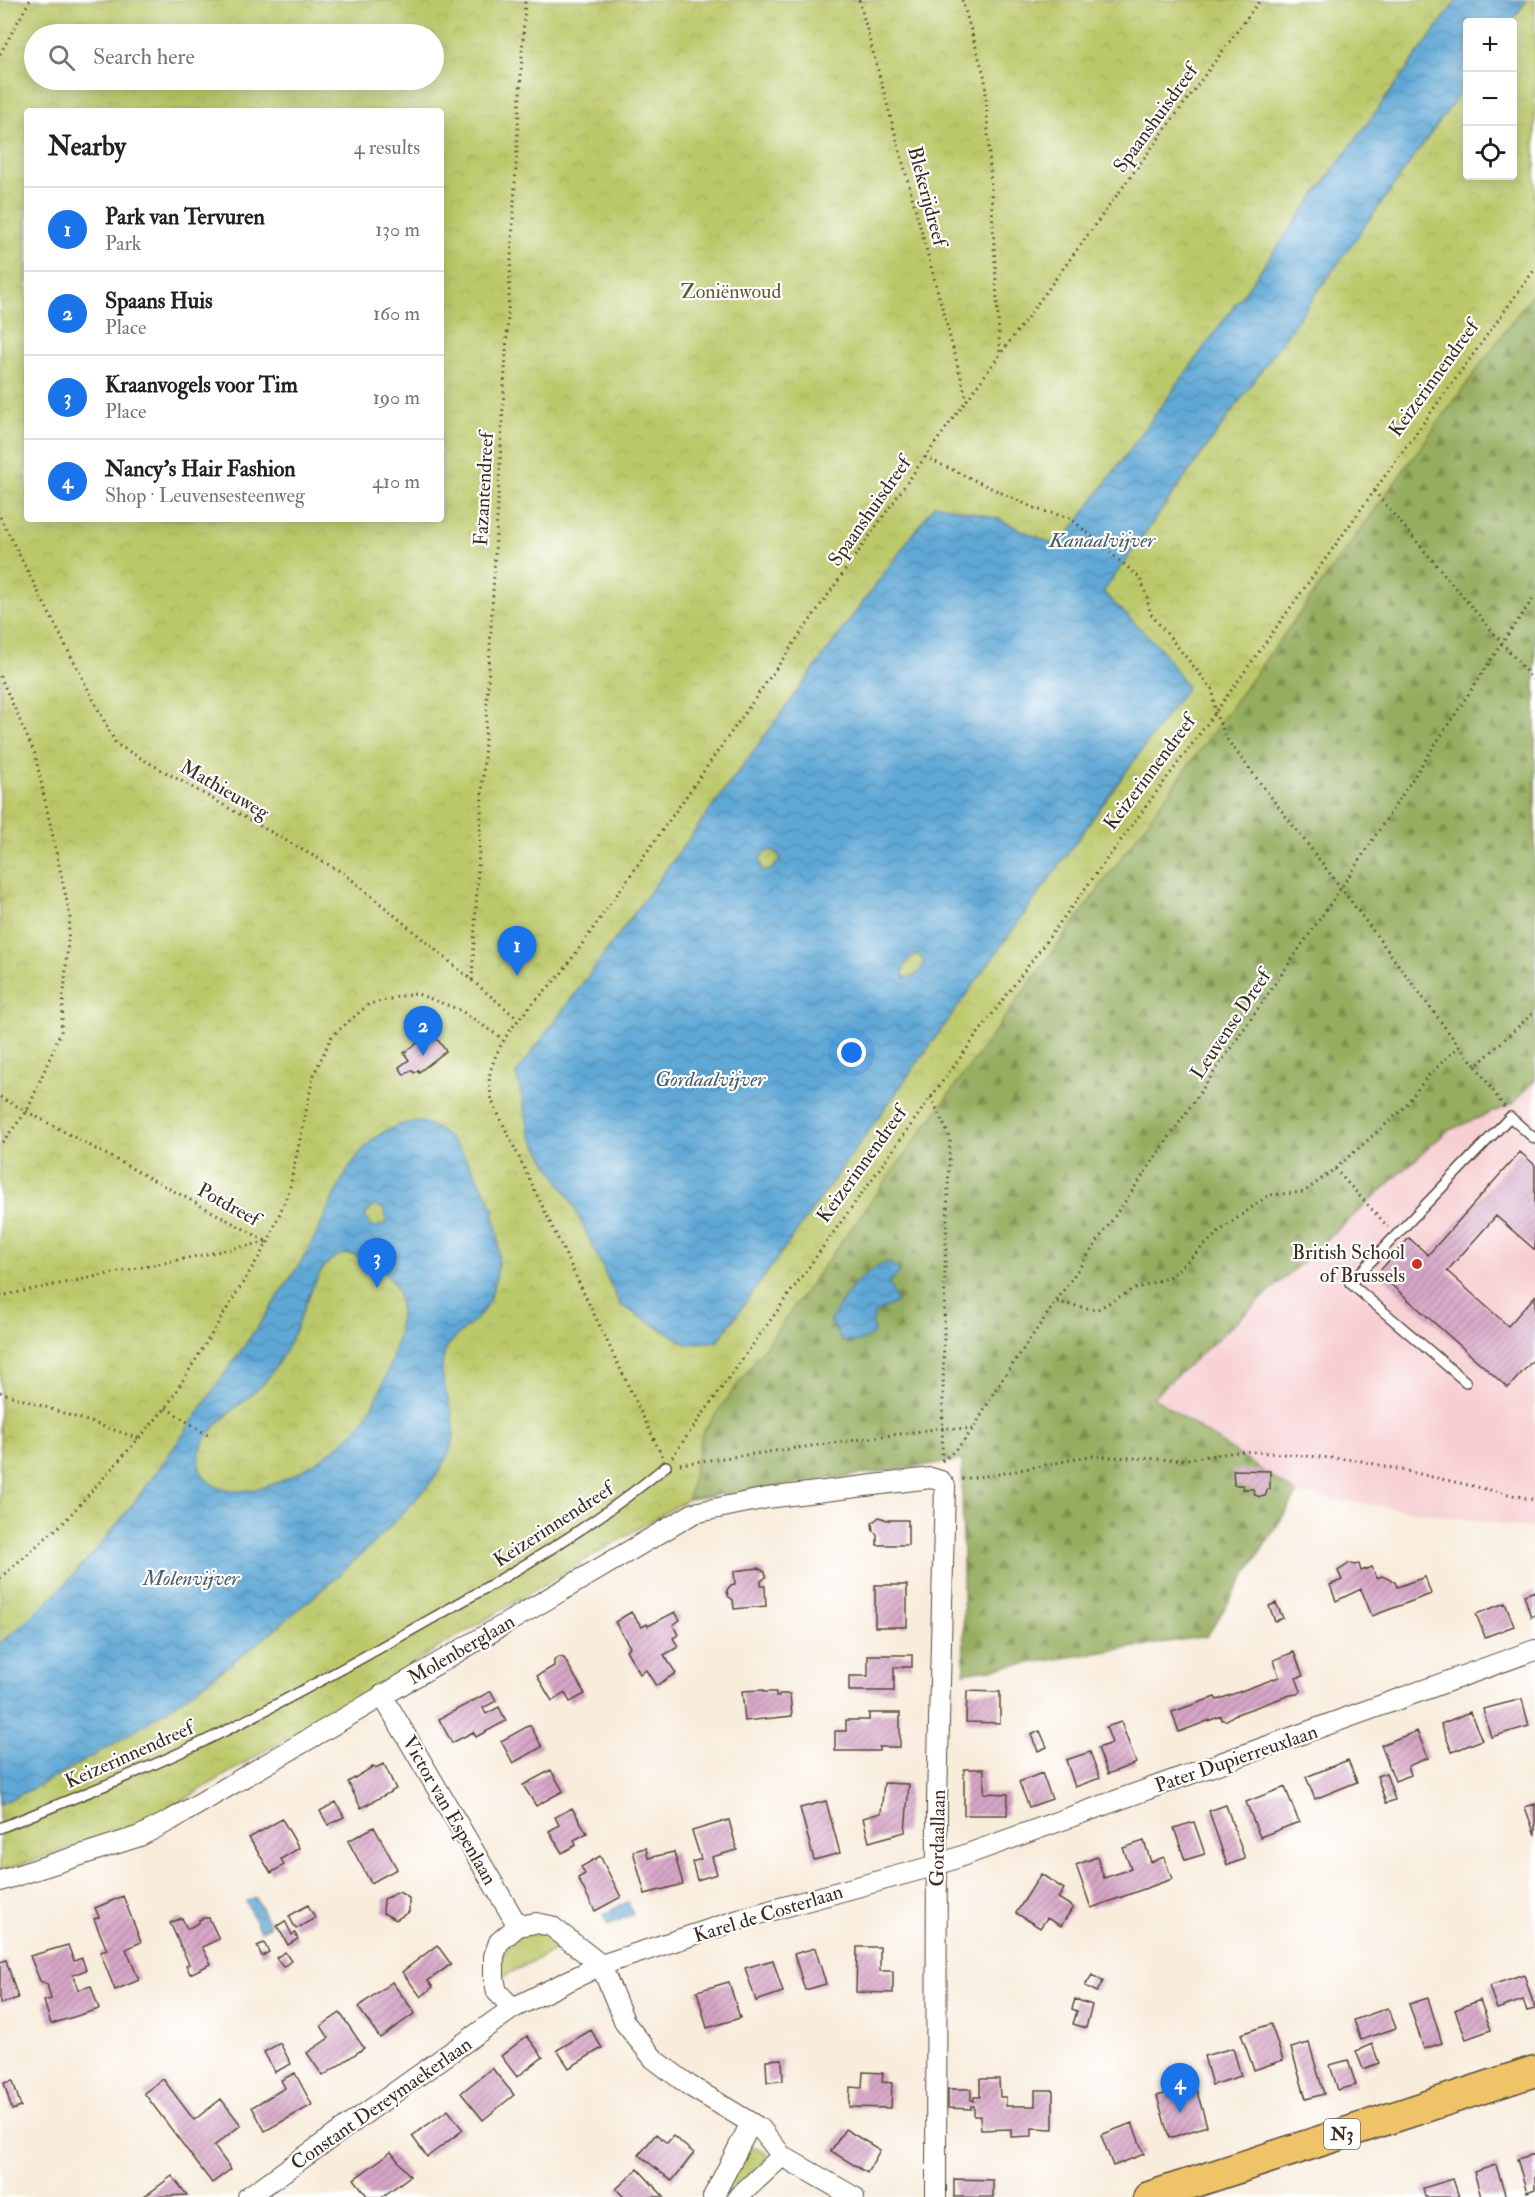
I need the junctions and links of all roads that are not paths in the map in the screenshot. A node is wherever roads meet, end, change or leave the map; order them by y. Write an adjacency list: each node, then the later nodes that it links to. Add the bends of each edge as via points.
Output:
1 (1535, 1139): 2 (lane, via 1510,1117 1350,1283)
2 (1466, 1382)
3 (666, 1466): 7 (lane, Keizerinnendreef, via 631,1495 514,1572 331,1676 219,1734)
4 (941, 1481): 6 (street, Molenberglaan, via 931,1478 767,1498 694,1513); 8 (street, Gordaallaan, via 945,1486)
5 (1535, 1650): 8 (street, Pater Dupierreuxlaan)
6 (382, 1695): 9 (street, Molenberglaan, via 140,1836); 10 (street, Victor van Espenlaan)
7 (0, 1828)
8 (937, 1865): 11 (street, Karel de Costerlaan, via 751,1916); 20 (street, Gordaallaan)
9 (0, 1881)
10 (518, 1926): 11 (street, via 551,1926); 12 (street, via 499,1942 494,1956 497,1992)
11 (601, 1965): 12 (street, Karel de Costerlaan); 14 (street, via 625,2023 654,2059 690,2086)
12 (513, 2008): 16 (street, Constant Dereymaekerlaan)
13 (1535, 2071): 21 (main road, N3)
14 (751, 2122): 15 (street, via 768,2135); 17 (street)
15 (782, 2156): 18 (street); 19 (street)
16 (248, 2197)
17 (713, 2197)
18 (738, 2197)
19 (854, 2197)
20 (936, 2197)
21 (1149, 2197)

